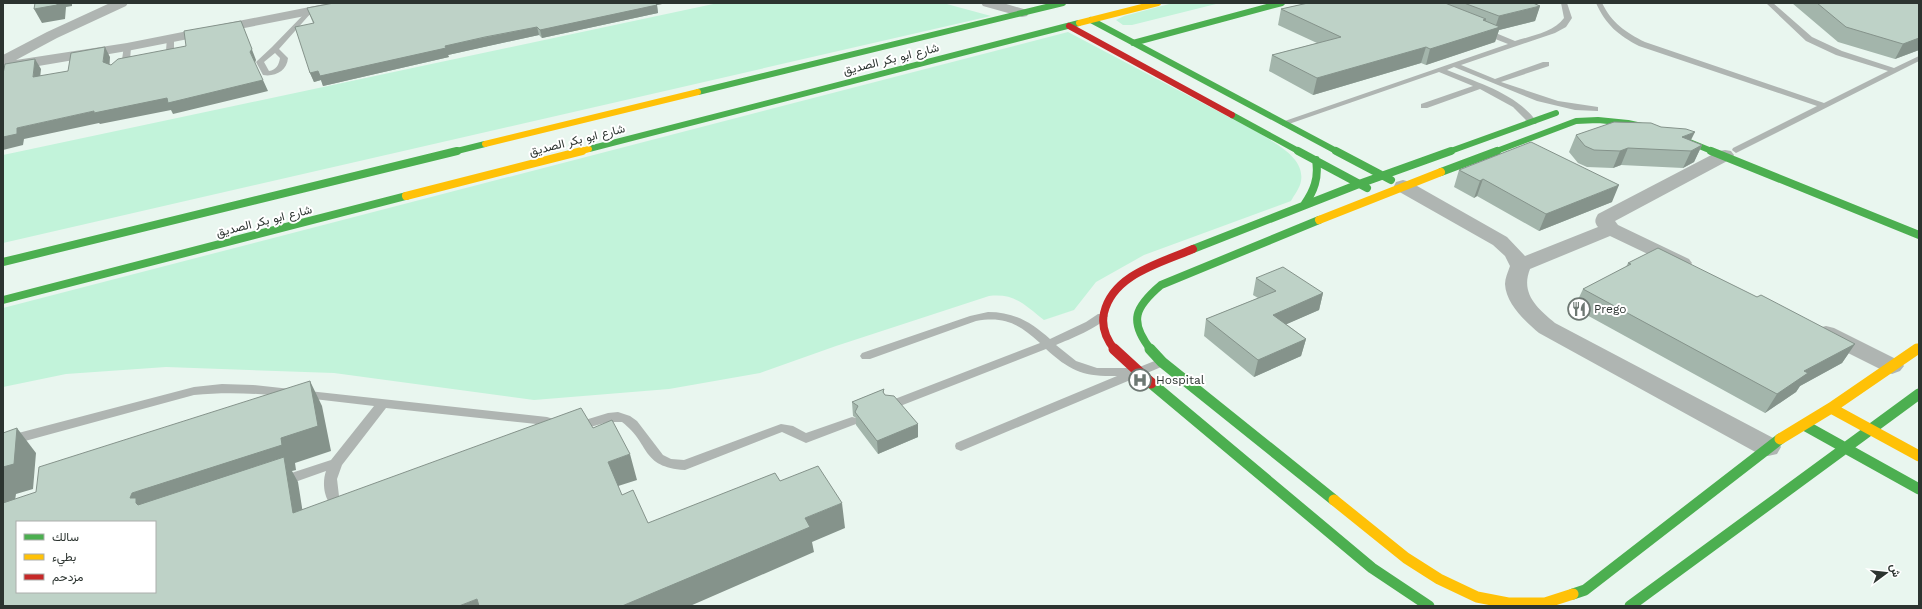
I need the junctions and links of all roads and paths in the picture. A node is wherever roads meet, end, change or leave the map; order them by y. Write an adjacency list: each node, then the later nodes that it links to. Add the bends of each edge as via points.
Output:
1 (351, 3): 11 (street)
2 (988, 3): 12 (street)
3 (1063, 3): 12 (street, شارع ابو بكر الصديق)
4 (1158, 3): 13 (street, شارع ابو بكر الصديق)
5 (1246, 3): 16 (street)
6 (1282, 3): 18 (street)
7 (1564, 3): 19 (lane, via 1568,18 1560,27)
8 (1599, 3): 33 (lane, via 1611,26 1642,44)
9 (1769, 3): 29 (lane, via 1810,39 1839,53)
10 (120, 4): 24 (street)
11 (308, 12): 17 (street); 20 (lane)
12 (1022, 13): 54 (street, شارع ابو بكر الصديق)
13 (1091, 20): 14 (street, شارع ابو بكر الصديق); 16 (street)
14 (1069, 26): 42 (street); 57 (street, شارع ابو بكر الصديق)
15 (1474, 28): 19 (lane)
16 (1121, 36): 18 (street)
17 (170, 39): 21 (street); 22 (lane, via 170,52)
18 (1133, 43): 37 (street)
19 (1516, 44): 26 (lane)
20 (275, 49)
21 (128, 56): 27 (street); 30 (lane)
22 (148, 57)
23 (1919, 58): 29 (lane)
24 (3, 61)
25 (1546, 64): 31 (lane)
26 (1455, 65): 28 (lane); 31 (lane)
27 (3, 67)
28 (1441, 70): 32 (lane); 37 (lane)
29 (1894, 70): 33 (lane)
30 (114, 72)
31 (1494, 82): 35 (lane, via 1544,102)
32 (1479, 87): 34 (lane); 36 (lane, via 1518,106)
33 (1823, 105): 39 (lane)
34 (1424, 106)
35 (1598, 110): 36 (street, via 1557,113)
36 (1533, 122): 43 (street)
37 (1283, 123): 43 (street)
38 (1519, 144): 39 (street, via 1576,121 1595,119 1616,120 1660,130); 40 (street); 46 (street)
39 (1728, 150): 41 (street); 47 (street); 50 (street)
40 (1540, 154)
41 (1750, 156)
42 (1316, 160): 45 (street); 51 (street, via 1318,179 1311,197)
43 (1383, 176): 45 (street); 46 (street)
44 (1813, 180): 47 (street)
45 (1359, 184): 49 (street); 51 (street)
46 (1403, 186): 49 (street); 55 (street, via 1500,241 1513,252)
47 (1802, 187): 53 (street)
48 (1618, 190): 50 (street)
49 (1380, 195): 63 (street, via 1147,293 1138,305 1135,318 1138,333 1147,348)
50 (1639, 199): 52 (street, via 1605,218 1605,223)
51 (1304, 205): 58 (street, via 1144,269 1115,290)
52 (1611, 229): 55 (street); 56 (street)
53 (1919, 235)
54 (3, 262)
55 (1520, 266): 77 (street, via 1516,287 1520,300 1547,328)
56 (1701, 273)
57 (3, 300)
58 (1102, 316): 60 (lane); 65 (street, via 1108,341)
59 (1807, 324): 64 (street)
60 (1048, 344): 62 (lane, via 1018,320 991,315 974,318); 65 (lane, via 1079,368); 68 (lane)
61 (1919, 348): 64 (street)
62 (866, 356)
63 (1162, 362): 65 (lane); 77 (street, via 1406,558 1439,579 1477,597 1508,604 1545,603 1585,590)
64 (1892, 366): 69 (street)
65 (1138, 372): 76 (lane); 84 (street, via 1372,568)
66 (1919, 394): 72 (street)
67 (383, 403): 73 (lane, via 553,422 561,427); 75 (lane, via 253,389 207,389); 80 (lane)
68 (891, 405)
69 (1831, 408): 71 (street); 72 (street)
70 (852, 421): 73 (lane, via 806,438 791,429 781,428 685,465 675,466 658,458 633,424 622,416 606,416)
71 (1804, 425): 77 (street); 78 (street)
72 (1870, 429): 78 (street); 79 (street)
73 (563, 432): 74 (lane)
74 (548, 437)
75 (3, 442)
76 (961, 446)
77 (1768, 447)
78 (1845, 447): 82 (street); 85 (street)
79 (1919, 456)
80 (336, 463): 81 (lane); 83 (lane, via 330,479 335,501 346,506)
81 (268, 486)
82 (1919, 489)
83 (362, 505)
84 (1429, 606)
85 (1630, 606)

